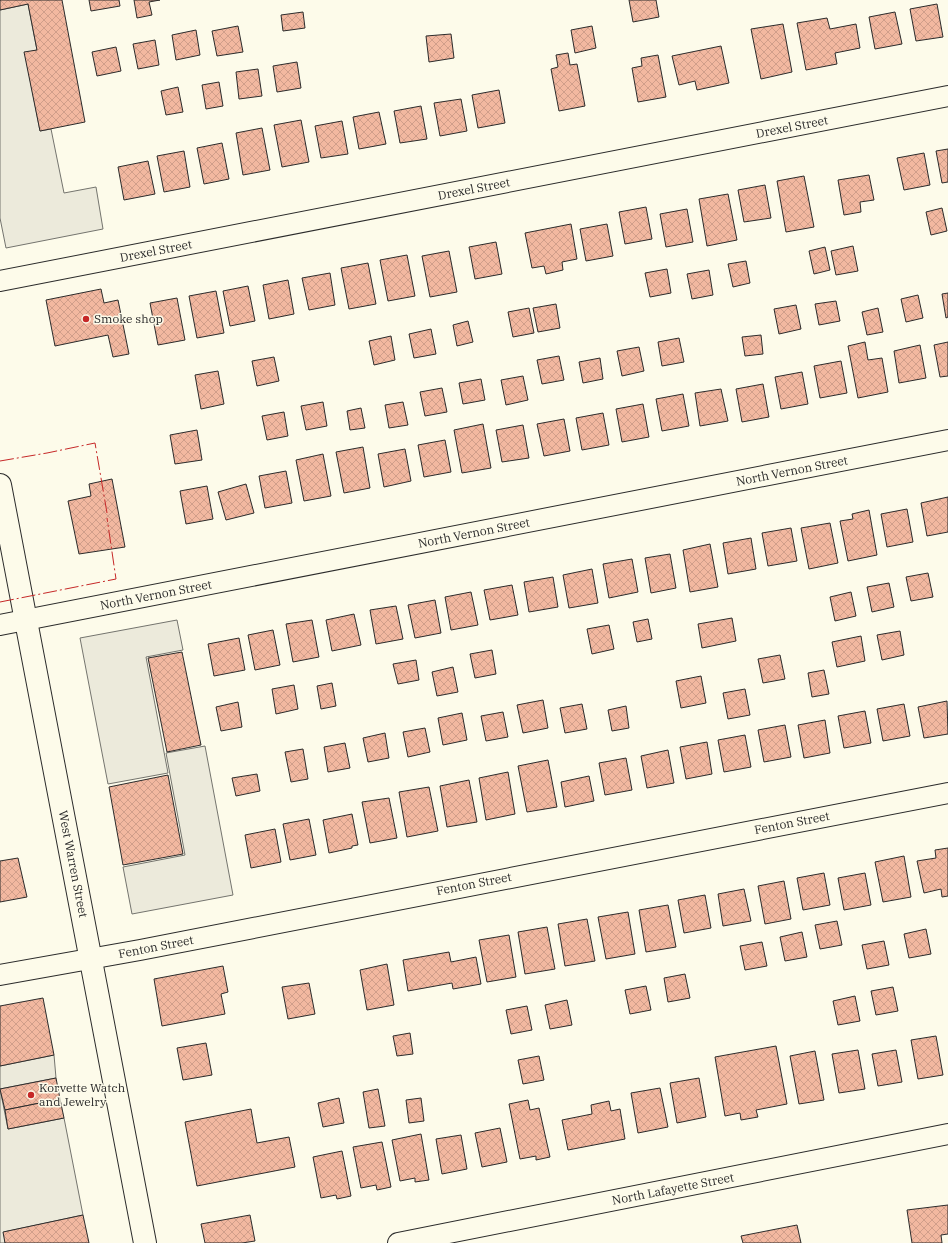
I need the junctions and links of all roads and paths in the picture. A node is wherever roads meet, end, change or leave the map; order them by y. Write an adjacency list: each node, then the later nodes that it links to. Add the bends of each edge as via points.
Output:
1 (948, 96): 2 (street, Drexel Street)
2 (0, 281)
3 (948, 440): 5 (street, North Vernon Street)
4 (0, 485): 5 (main road, West Warren Street)
5 (26, 620): 6 (street, North Vernon Street); 8 (main road, West Warren Street)
6 (0, 625)
7 (948, 793): 8 (street, Fenton Street)
8 (91, 960): 9 (street, Fenton Street); 11 (main road, West Warren Street)
9 (0, 975)
10 (948, 1134): 12 (street, North Lafayette Street)
11 (145, 1243)
12 (398, 1243)

